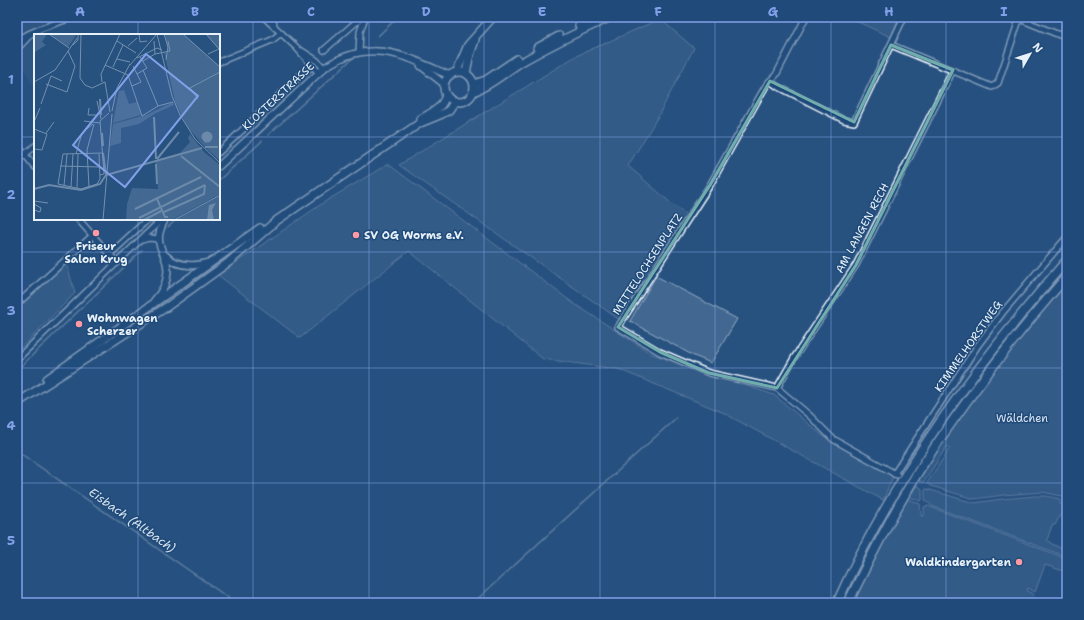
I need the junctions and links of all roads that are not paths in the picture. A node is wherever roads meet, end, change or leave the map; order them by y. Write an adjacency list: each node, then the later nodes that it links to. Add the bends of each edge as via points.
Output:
1 (74, 17): 14 (street)
2 (264, 17): 12 (street)
3 (272, 17): 12 (street)
4 (362, 17): 21 (street)
5 (365, 17): 22 (street)
6 (493, 17): 13 (main road)
7 (599, 17): 34 (main road, via 548,42 486,80)
8 (611, 17): 35 (main road, via 525,60 492,84)
9 (806, 17): 32 (street, MITTELOCHSENPLATZ, via 776,75)
10 (904, 17): 18 (street)
11 (1020, 18): 16 (street); 27 (street, via 995,86 992,87)
12 (274, 25): 15 (street)
13 (481, 30): 28 (main road, via 468,45); 30 (main road, via 471,50)
14 (33, 32): 17 (street); 20 (street)
15 (282, 33): 19 (street); 24 (street, via 272,40)
16 (1067, 38)
17 (17, 39)
18 (891, 45): 27 (street); 32 (street, via 854,122 844,120)
19 (297, 48): 25 (street); 26 (street)
20 (17, 49)
21 (324, 50)
22 (358, 52): 23 (street, KLOSTERSTRASSE, via 385,52); 26 (street, KLOSTERSTRASSE, via 338,59)
23 (414, 60): 31 (street, KLOSTERSTRASSE); 33 (street, KLOSTERSTRASSE)
24 (220, 62)
25 (313, 66): 29 (street); 40 (street)
26 (324, 68): 29 (street, KLOSTERSTRASSE)
27 (953, 70): 63 (street, AM LANGEN RECH, via 856,265)
28 (457, 71): 30 (main road); 31 (main road)
29 (319, 73): 43 (street, KLOSTERSTRASSE)
30 (466, 73): 34 (main road)
31 (449, 75): 33 (main road)
32 (770, 81): 63 (street, MITTELOCHSENPLATZ, via 710,185 618,327 660,352 708,373)
33 (444, 84): 36 (main road)
34 (474, 84): 35 (main road)
35 (473, 92): 37 (main road, via 465,101)
36 (446, 95): 37 (main road); 45 (main road, via 438,109)
37 (455, 102): 45 (main road, via 449,110 420,123)
38 (17, 144): 41 (street)
39 (34, 147): 41 (street)
40 (220, 151)
41 (25, 154): 42 (street); 44 (street)
42 (17, 161)
43 (220, 165)
44 (34, 166)
45 (321, 188): 57 (main road); 65 (main road, via 276,220 229,262 173,302)
46 (79, 220): 50 (street)
47 (147, 220): 55 (street)
48 (161, 220): 53 (street)
49 (165, 220): 52 (street)
50 (92, 236): 55 (street); 60 (street)
51 (1067, 237): 66 (street, KIMMELHORSTWEG, via 978,345)
52 (158, 239): 53 (street); 54 (street)
53 (141, 240): 58 (street)
54 (163, 254): 57 (street, via 172,261 185,265 202,265); 61 (street, via 168,267 167,278 160,294)
55 (109, 255): 58 (street)
56 (1067, 260): 67 (highway, via 1009,331 934,431 883,513)
57 (214, 261): 61 (main road)
58 (117, 263): 62 (street)
59 (1067, 276): 68 (highway, via 1009,346 920,470 878,542)
60 (17, 304)
61 (151, 305): 64 (main road)
62 (17, 359)
63 (777, 388): 66 (street, MITTELOCHSENPLATZ, via 833,439)
64 (17, 400)
65 (17, 403)
66 (896, 474)
67 (837, 603)
68 (848, 603)

